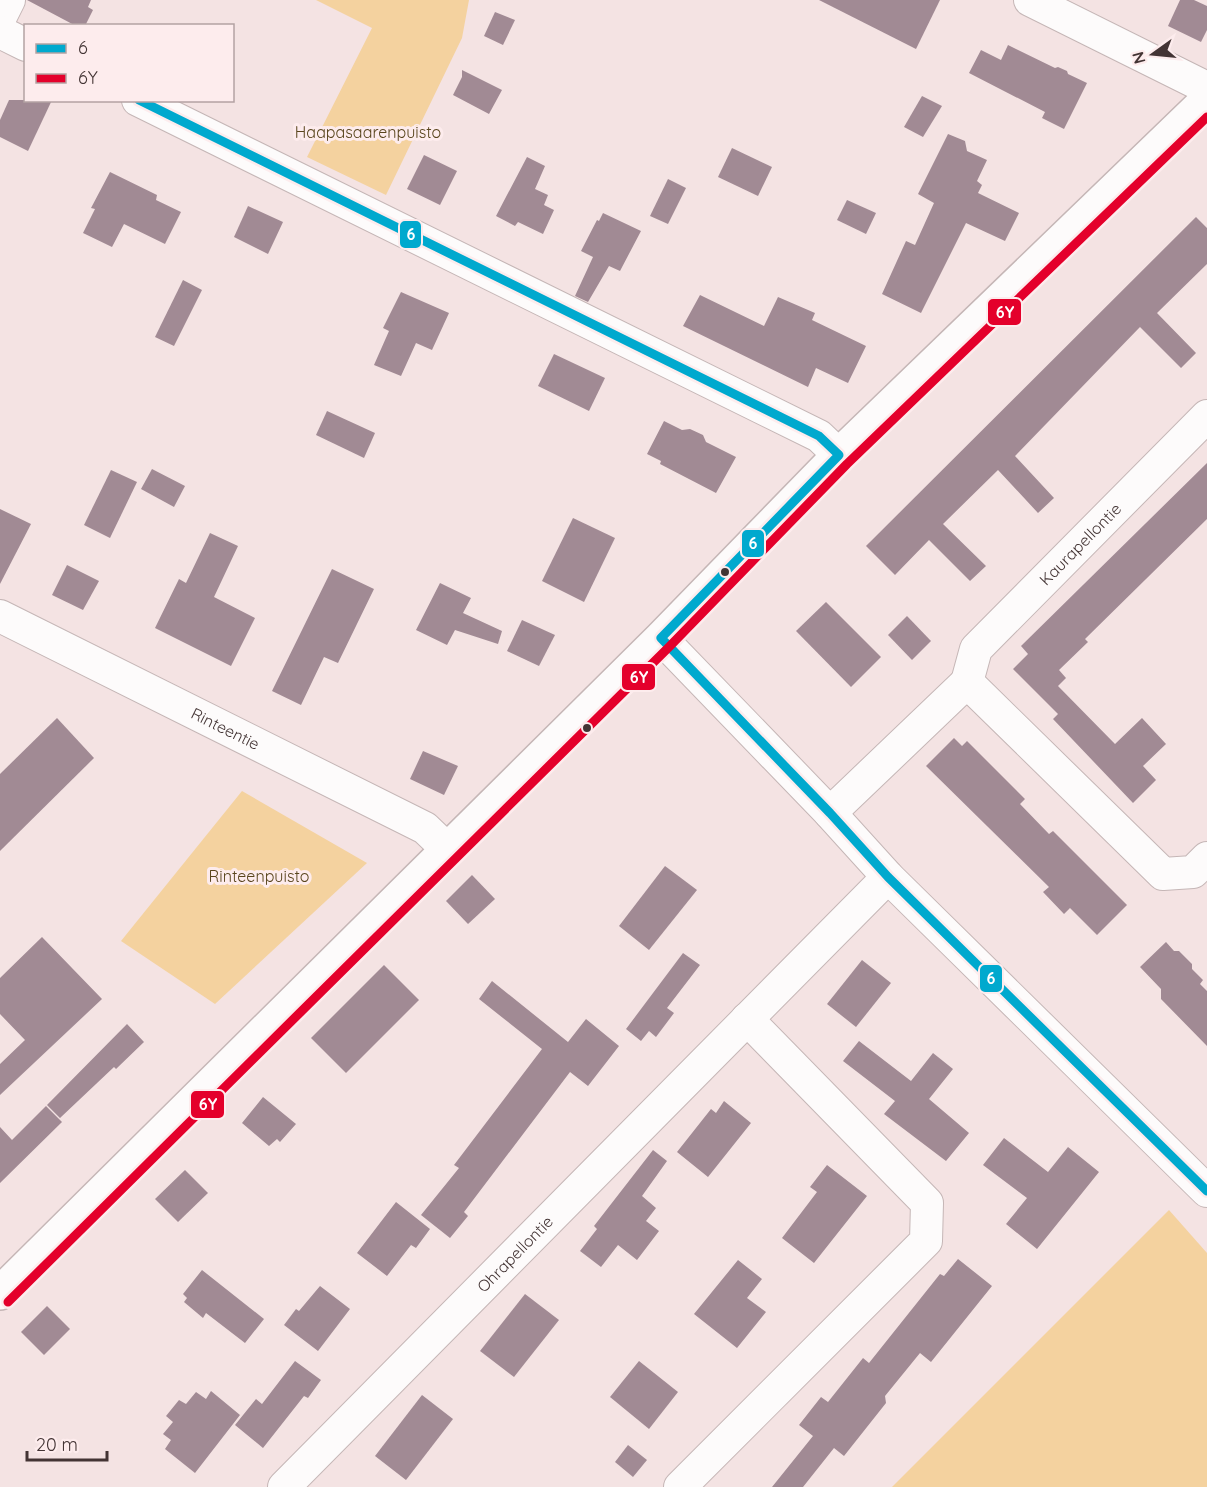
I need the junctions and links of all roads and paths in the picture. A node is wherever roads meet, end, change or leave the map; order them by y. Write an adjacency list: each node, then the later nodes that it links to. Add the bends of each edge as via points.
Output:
1 (9, 0): 3 (street)
2 (1030, 0): 6 (street)
3 (0, 18)
4 (0, 32): 5 (street)
5 (24, 44)
6 (1207, 88)
7 (1207, 100): 10 (main road)
8 (142, 102): 10 (street, via 819,436)
9 (1207, 416): 13 (street, Kaurapellontie, via 976,650)
10 (839, 455): 12 (main road)
11 (0, 616): 15 (street, Rinteentie, via 425,828)
12 (661, 638): 14 (street); 15 (main road)
13 (968, 682): 14 (street); 16 (street, via 1163,874 1193,872)
14 (830, 813): 17 (street)
15 (447, 849): 20 (main road)
16 (1207, 858)
17 (888, 877): 18 (street, Ohrapellontie); 19 (street)
18 (747, 1019): 21 (street, Ohrapellontie); 22 (street, via 927,1203 926,1241)
19 (1207, 1191)
20 (0, 1293)
21 (284, 1487)
22 (680, 1487)

